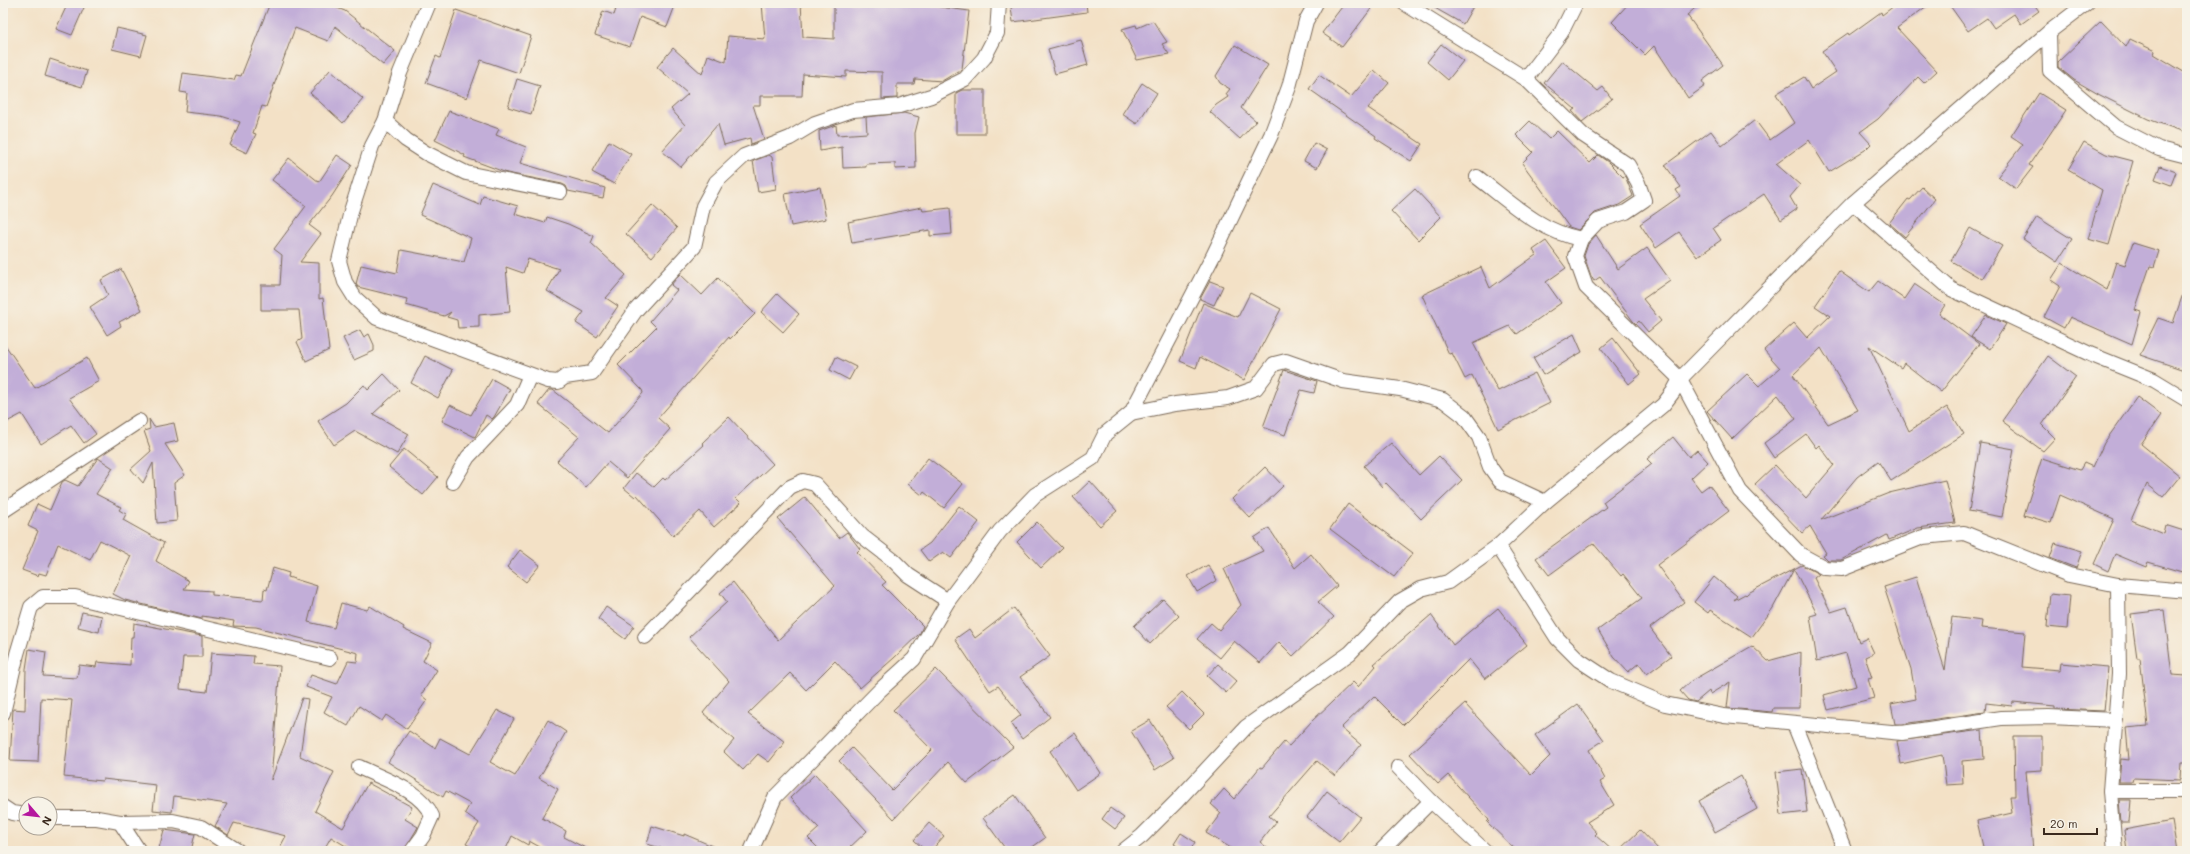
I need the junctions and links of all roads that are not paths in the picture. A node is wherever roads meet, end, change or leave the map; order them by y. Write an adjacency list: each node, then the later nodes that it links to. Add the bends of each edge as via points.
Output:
1 (429, 3): 9 (street, via 400,73)
2 (999, 3): 15 (street, via 997,33 984,58 965,78 931,96 900,106 852,110 823,120 790,138 744,156 716,182 703,206 694,247 636,310 592,373 565,377 558,382)
3 (1316, 3): 18 (street, via 1306,21 1289,87 1271,135 1213,256)
4 (1404, 3): 8 (street)
5 (1576, 3): 8 (street, via 1561,34)
6 (2087, 3): 7 (street)
7 (2048, 32): 10 (street, via 2050,71 2116,127 2159,149); 13 (street)
8 (1526, 79): 14 (street, via 1583,135 1628,165 1644,200 1626,212 1598,221)
9 (385, 121): 12 (street, via 426,154 466,173); 15 (street, via 372,146 351,211 340,261 345,282 355,298 377,318)
10 (2187, 156)
11 (1477, 177): 14 (street, via 1532,220 1567,236)
12 (560, 192)
13 (1853, 203): 16 (street); 17 (street, via 1951,289 2092,355 2154,380)
14 (1581, 239): 16 (street, via 1575,256 1586,287)
15 (530, 375): 20 (street, via 517,405 468,457)
16 (1680, 379): 21 (street, via 1663,405); 24 (street, via 1740,491 1801,555 1825,568 1842,569 1924,537 1964,533 2069,575)
17 (2187, 400)
18 (1131, 413): 21 (street, via 1175,404 1228,398 1256,388 1274,364 1286,361 1343,381 1400,389 1443,400 1464,416 1478,437 1490,466 1500,481); 26 (street, via 1105,434 1093,458 1035,495 1000,531)
19 (139, 421): 22 (street)
20 (453, 482)
21 (1546, 502): 23 (street)
22 (3, 511)
23 (1498, 546): 31 (street, via 1557,638 1579,660 1611,680 1665,704 1724,716); 45 (street, via 1448,582 1421,589 1400,600 1350,653 1246,727 1177,801)
24 (2118, 585): 25 (street); 30 (street, via 2119,674)
25 (2187, 591)
26 (948, 601): 27 (street, via 908,575 862,536 815,484 803,481 790,487); 44 (street, via 914,659 775,797)
27 (645, 637)
28 (330, 658): 29 (street, via 75,597 43,597 31,607)
29 (3, 713)
30 (2116, 720): 31 (street, via 2001,718 1902,733); 34 (street)
31 (1794, 724): 48 (street)
32 (359, 767): 43 (street, via 413,794 427,805 432,816 423,836)
33 (1398, 767): 36 (street)
34 (2110, 791): 35 (street); 49 (street)
35 (2187, 791)
36 (1431, 801): 46 (street); 47 (street)
37 (3, 807): 38 (street)
38 (18, 814)
39 (58, 818): 40 (street, via 98,818)
40 (120, 822): 41 (street); 42 (street, via 173,821 201,827)
41 (138, 851)
42 (238, 851)
43 (412, 851)
44 (751, 851)
45 (1123, 851)
46 (1381, 851)
47 (1485, 851)
48 (1845, 851)
49 (2114, 851)

